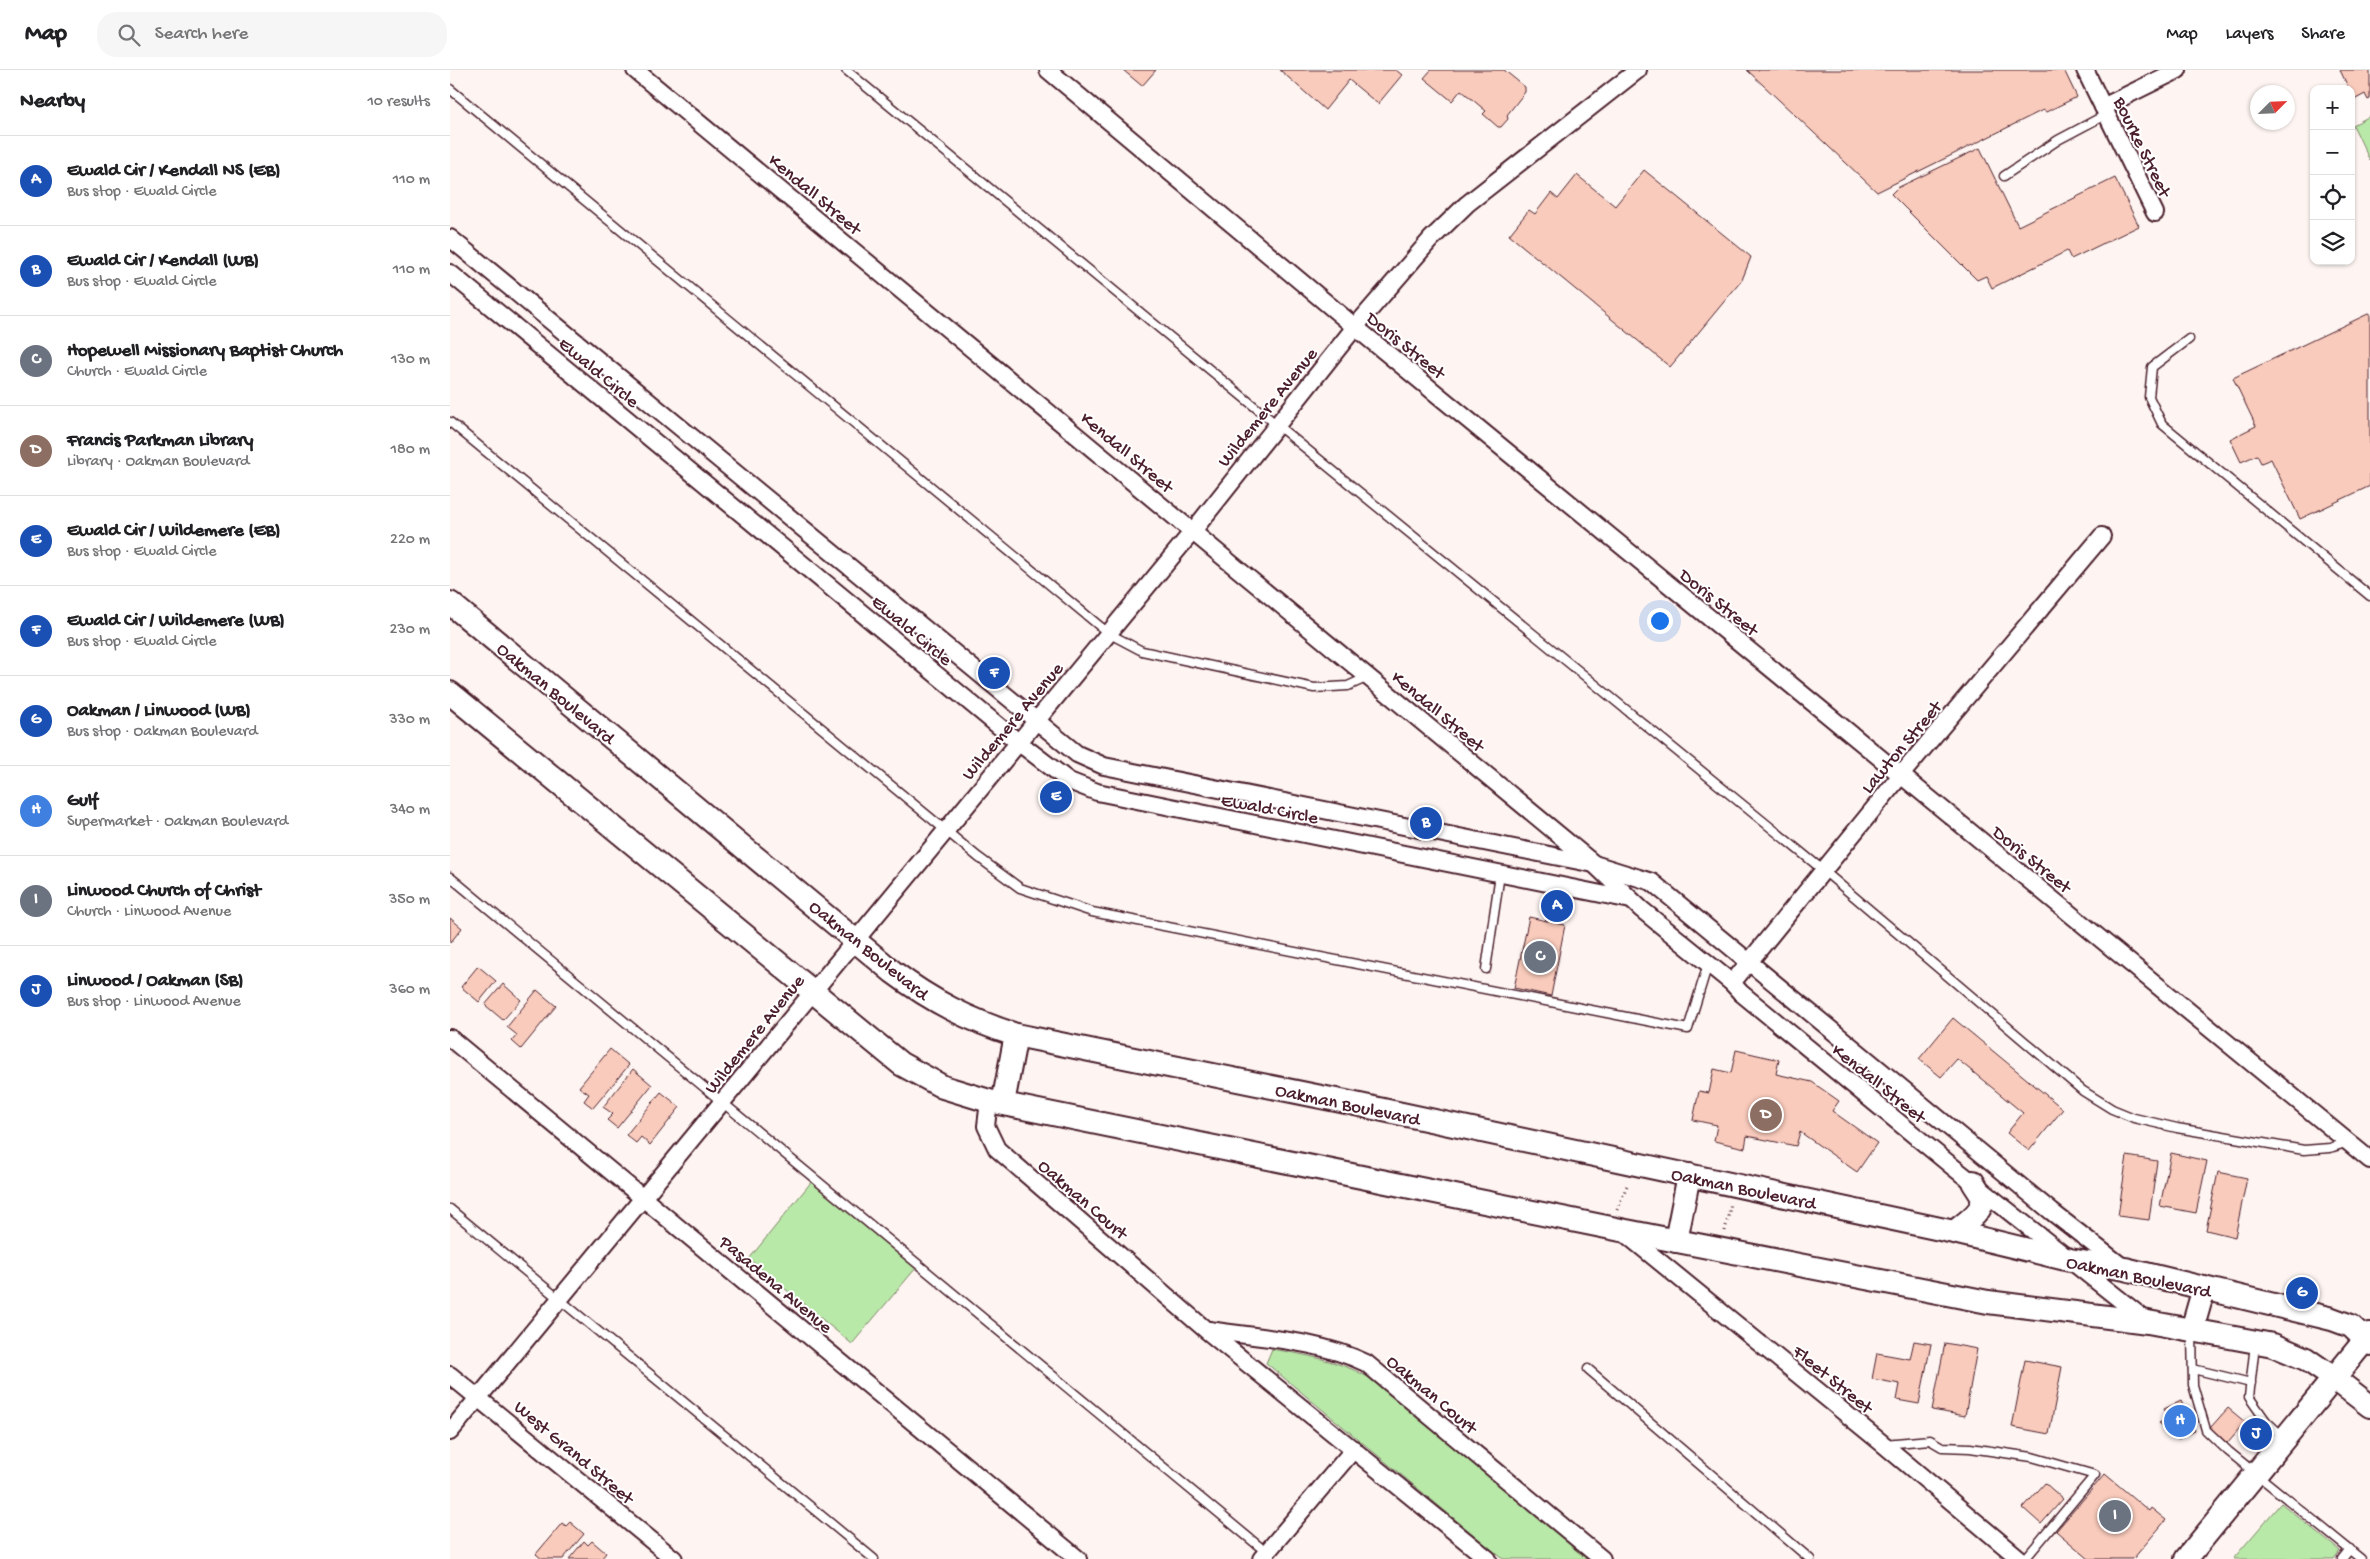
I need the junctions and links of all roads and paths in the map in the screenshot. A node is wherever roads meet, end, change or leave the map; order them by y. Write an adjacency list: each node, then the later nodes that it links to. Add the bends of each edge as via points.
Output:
1 (635, 70): 17 (street, Kendall Street)
2 (846, 70): 16 (lane)
3 (1048, 70): 13 (street, Doris Street)
4 (1638, 70): 13 (street, Wildemere Avenue, via 1448,220)
5 (2085, 70): 8 (street, Bourke Street)
6 (2178, 70): 8 (street)
7 (450, 89): 21 (lane)
8 (2105, 110): 9 (lane); 10 (street, Bourke Street)
9 (2004, 176)
10 (2155, 213)
11 (450, 238): 24 (street, Ewald Circle)
12 (450, 273): 25 (street, Ewald Circle)
13 (1355, 327): 16 (street, Wildemere Avenue); 26 (street, Doris Street)
14 (2189, 339): 19 (lane, via 2152,367 2149,397 2162,424)
15 (450, 422): 27 (lane)
16 (1277, 425): 17 (street, Wildemere Avenue); 29 (lane)
17 (1192, 531): 21 (street, Wildemere Avenue); 22 (street, Kendall Street)
18 (2102, 536): 26 (street, Lawton Street)
19 (2370, 596)
20 (450, 603): 33 (street, Oakman Boulevard)
21 (1108, 634): 22 (lane, via 1142,651 1314,688 1348,686); 24 (street, Wildemere Avenue)
22 (1368, 677): 28 (street, Kendall Street)
23 (450, 692): 38 (street)
24 (1036, 721): 25 (street, Wildemere Avenue); 28 (street, Ewald Circle, via 1077,754 1104,766)
25 (1018, 742): 27 (street, Wildemere Avenue); 30 (street, Ewald Circle, via 1069,781 1097,792)
26 (1901, 775): 29 (street, Lawton Street); 43 (street, Doris Street)
27 (946, 830): 33 (street, Wildemere Avenue); 35 (lane, via 1020,888 1092,912 1688,1029)
28 (1594, 864): 32 (street, Kendall Street); 34 (street, Kendall Street, via 1652,882)
29 (1824, 871): 34 (street, Lawton Street); 43 (lane, via 2083,1091 2112,1109 2160,1124 2304,1150 2330,1148)
30 (1500, 874): 32 (street, Ewald Circle); 36 (lane)
31 (450, 877): 41 (lane)
32 (1632, 900): 35 (street, Kendall Street)
33 (856, 940): 38 (street, Wildemere Avenue); 39 (street, Oakman Boulevard, via 925,996 977,1023)
34 (1749, 962): 37 (street, Lawton Street); 56 (street, Kendall Street)
35 (1708, 964): 37 (street, Kendall Street)
36 (1486, 969)
37 (1732, 983): 47 (street, Kendall Street)
38 (812, 992): 41 (street, Wildemere Avenue); 42 (street, via 901,1064 944,1087)
39 (1016, 1035): 42 (street); 45 (street, Oakman Boulevard)
40 (450, 1038): 48 (street, Pasadena Avenue)
41 (722, 1102): 48 (street, Wildemere Avenue); 77 (lane)
42 (996, 1102): 51 (street); 60 (street, Oakman Court, via 986,1126 997,1149)
43 (2348, 1142): 44 (street, Doris Street)
44 (2370, 1160)
45 (1690, 1176): 52 (street, Oakman Boulevard); 54 (street)
46 (1629, 1182): 51 (path)
47 (1973, 1182): 52 (street, via 1982,1197 1981,1204 1977,1212); 55 (street, Kendall Street)
48 (643, 1197): 58 (street, Wildemere Avenue); 80 (street, Pasadena Avenue)
49 (1731, 1201): 53 (path)
50 (450, 1209): 58 (lane)
51 (1618, 1222): 54 (street); 73 (street, Fleet Street)
52 (1954, 1232): 55 (street, Oakman Boulevard)
53 (1725, 1236)
54 (1676, 1241): 59 (street, via 1988,1302)
55 (2070, 1260): 56 (street, Oakman Boulevard); 59 (street, Kendall Street)
56 (2125, 1269): 57 (street, Oakman Boulevard)
57 (2204, 1288): 61 (street); 62 (street, Oakman Boulevard, via 2332,1319 2351,1326)
58 (560, 1299): 69 (street, Wildemere Avenue); 79 (lane)
59 (2148, 1322): 61 (street)
60 (1206, 1330): 74 (street, Oakman Court); 82 (street, Oakman Court, via 1339,1352 1366,1363)
61 (2192, 1330): 63 (street); 65 (lane)
62 (2368, 1339): 67 (street)
63 (2255, 1342): 67 (street, via 2298,1354); 68 (lane)
64 (1588, 1369): 83 (lane)
65 (2193, 1369): 68 (lane); 75 (lane, via 2193,1386 2206,1430)
66 (450, 1375): 69 (street, West Grand Street)
67 (2336, 1378): 70 (street); 72 (street)
68 (2251, 1383): 72 (lane, via 2249,1397 2266,1421)
69 (478, 1398): 71 (street, Wildemere Avenue); 78 (street, West Grand Street)
70 (2370, 1406)
71 (450, 1432)
72 (2285, 1439): 75 (street)
73 (1883, 1444): 84 (street, Fleet Street); 85 (lane, via 1930,1440 1942,1447 2032,1457 2095,1475)
74 (1354, 1449): 77 (street); 81 (street, Oakman Court)
75 (2256, 1474): 76 (lane); 86 (street)
76 (2350, 1549): 87 (lane); 88 (lane)
77 (1264, 1556)
78 (674, 1559)
79 (874, 1559)
80 (1078, 1559)
81 (1488, 1559)
82 (1602, 1559)
83 (1810, 1559)
84 (2020, 1559)
85 (2025, 1559)
86 (2186, 1559)
87 (2342, 1559)
88 (2361, 1559)

